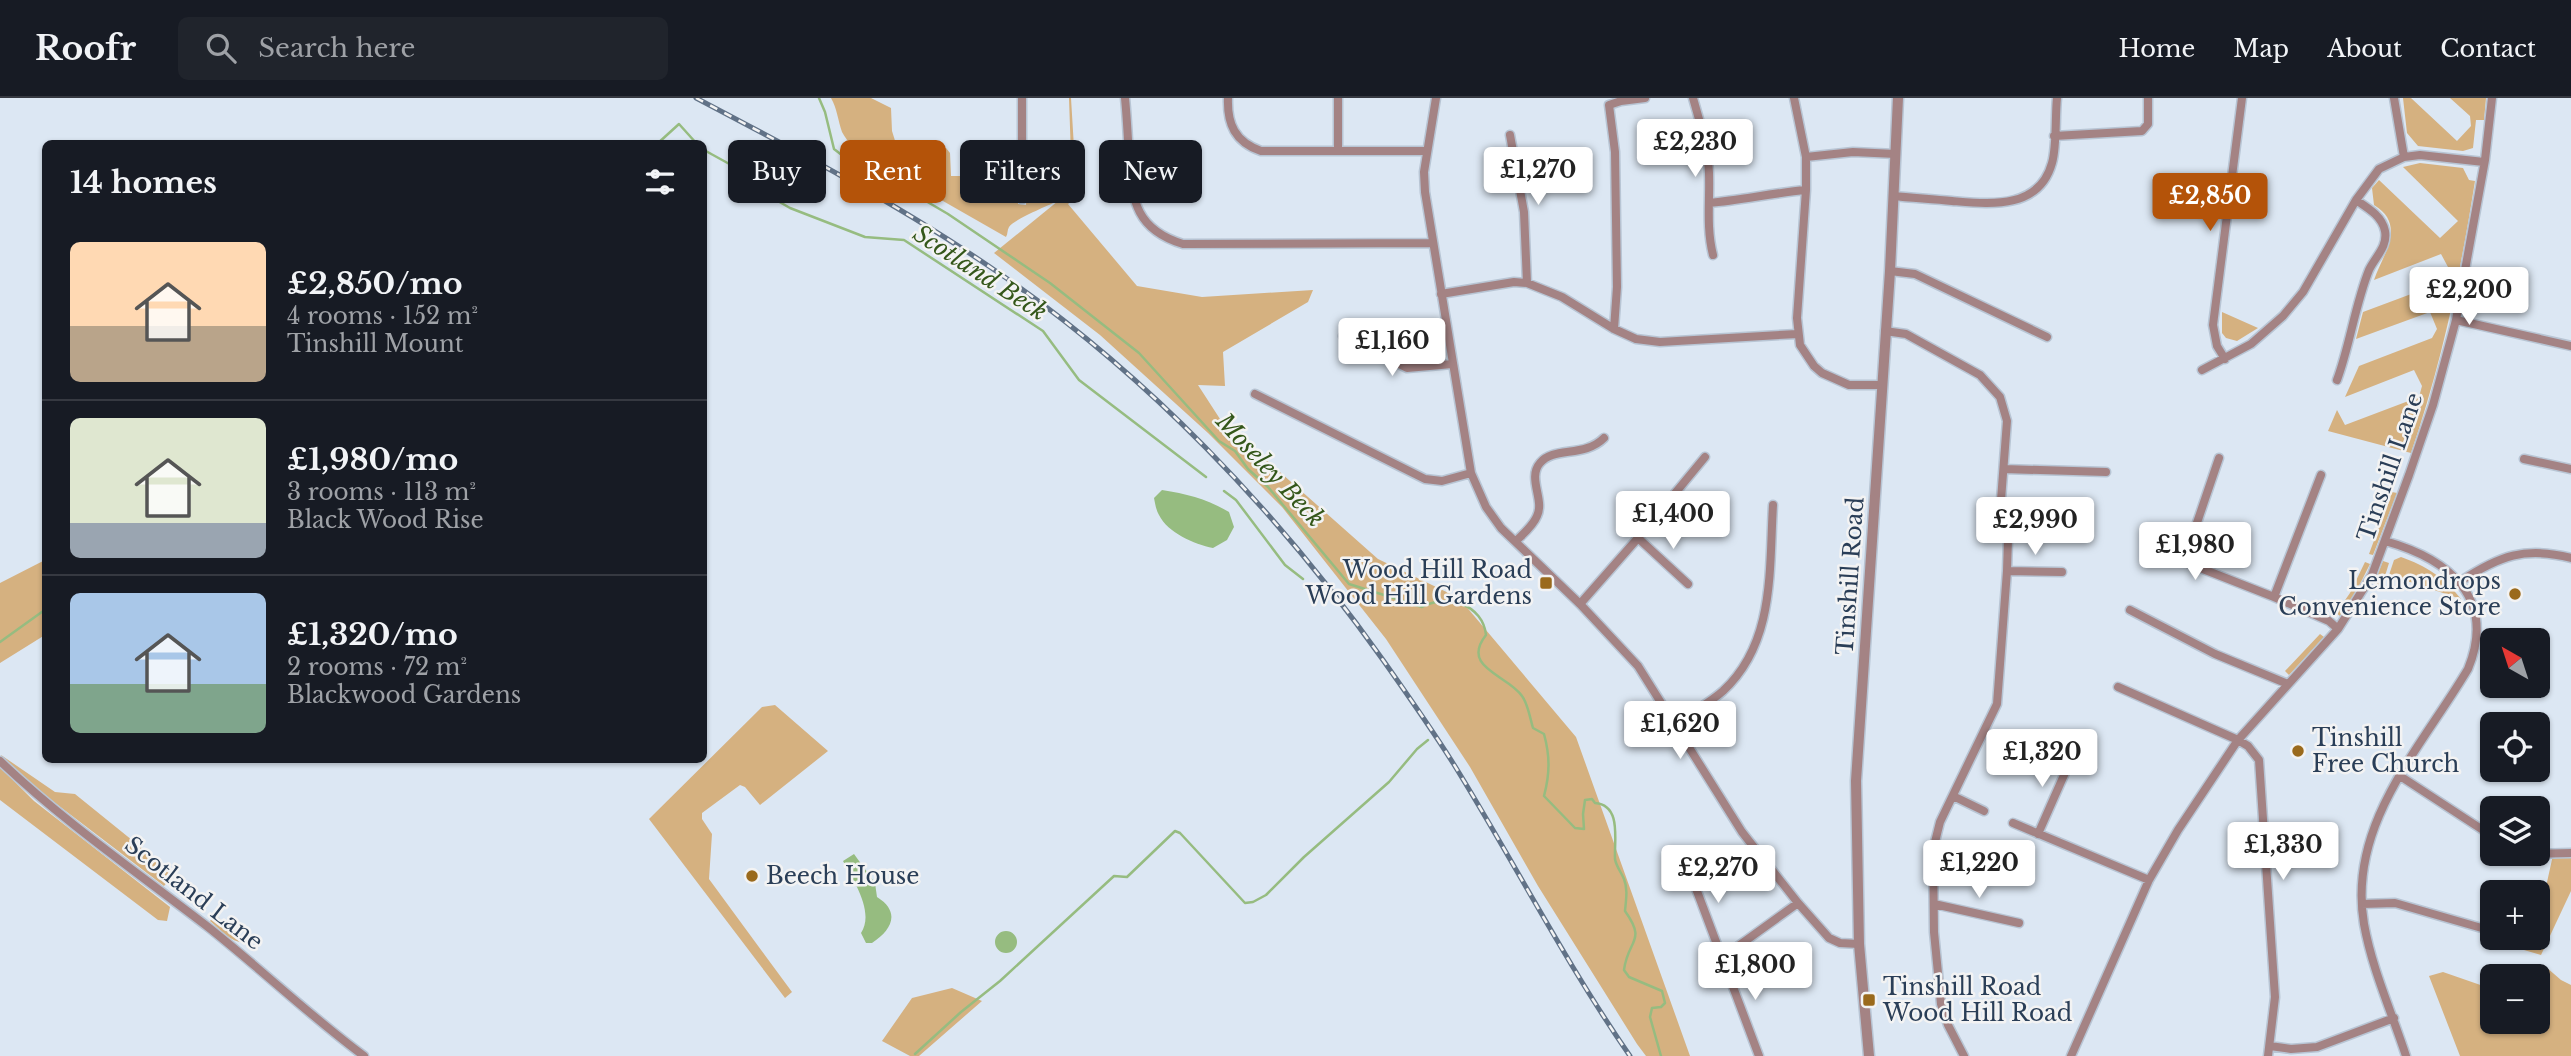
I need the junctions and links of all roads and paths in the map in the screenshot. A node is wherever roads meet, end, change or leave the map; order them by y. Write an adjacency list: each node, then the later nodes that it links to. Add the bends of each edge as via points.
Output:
1 (1022, 98): 17 (street)
2 (1125, 98): 28 (street, via 1135,205 1164,239 1183,244)
3 (1228, 98): 18 (street, via 1232,128 1249,147 1261,151)
4 (1338, 98): 18 (street)
5 (1436, 98): 19 (street)
6 (1645, 98): 34 (street, via 1609,105 1615,152)
7 (1693, 98): 27 (street, via 1707,155)
8 (1794, 98): 21 (street)
9 (1898, 98): 20 (street, Tinshill Road)
10 (2057, 98): 16 (street)
11 (2148, 98): 16 (street, via 2148,124 2142,131)
12 (2242, 98): 40 (street, via 2213,325)
13 (2394, 98): 22 (street)
14 (2492, 98): 23 (street, Tinshill Lane)
15 (1510, 135): 31 (street, via 1524,212)
16 (2054, 136): 25 (street, via 2052,162 2043,180 2016,201 1997,204)
17 (1022, 140)
18 (1338, 150): 19 (street)
19 (1427, 151): 28 (street, via 1425,192)
20 (1896, 154): 21 (street); 25 (street, Tinshill Road)
21 (1806, 157): 24 (street)
22 (2404, 158): 23 (street, via 2424,155); 26 (street, via 2374,173)
23 (2484, 162): 33 (street, Tinshill Lane)
24 (1807, 190): 27 (street); 36 (street)
25 (1893, 196): 30 (street, Tinshill Road)
26 (2356, 200): 40 (street, via 2303,292 2261,336); 43 (street, via 2378,217 2385,241 2369,272)
27 (1709, 203): 29 (street)
28 (1432, 243): 32 (street)
29 (1713, 255)
30 (1890, 271): 35 (street, Tinshill Road); 38 (street, via 1915,274)
31 (1527, 283): 32 (street); 34 (street, via 1562,297)
32 (1441, 294): 41 (street)
33 (2456, 320): 39 (street); 58 (street, Tinshill Lane, via 2433,405)
34 (1614, 329): 36 (street, via 1636,339 1660,342)
35 (1885, 331): 44 (street, Tinshill Road); 50 (street, via 1906,334 1980,375 1994,388 2007,421)
36 (1797, 334): 44 (street, via 1806,356 1822,373 1849,385)
37 (1343, 336): 41 (street, via 1400,366)
38 (2047, 337)
39 (2571, 346)
40 (2225, 359): 42 (street)
41 (1452, 364): 53 (street)
42 (2202, 370)
43 (2337, 380)
44 (1882, 386): 89 (street, Tinshill Road, via 1856,781)
45 (1255, 394): 53 (street, via 1425,479 1442,481)
46 (1604, 438): 57 (street, via 1590,449 1542,460 1535,475 1538,516)
47 (1704, 457): 56 (street)
48 (2219, 458): 64 (street, via 2186,560)
49 (2524, 459): 51 (street)
50 (2004, 469): 52 (street); 60 (street, via 2001,500 2008,539)
51 (2571, 469)
52 (2106, 472)
53 (1471, 473): 57 (street, via 1486,507)
54 (2321, 475): 64 (street)
55 (1773, 506): 70 (street, via 1759,641 1720,693)
56 (1638, 538): 63 (street); 65 (street)
57 (1516, 541): 65 (street)
58 (2385, 541): 62 (street, via 2440,563); 67 (street, Tinshill Lane, via 2372,575)
59 (2571, 558): 62 (street, via 2538,552 2505,556)
60 (2007, 571): 61 (street); 75 (street, via 1997,704)
61 (2062, 572)
62 (2461, 581): 74 (street, via 2478,626 2476,650 2459,685)
63 (1688, 584)
64 (2274, 597): 67 (street)
65 (1580, 604): 70 (street, via 1638,666)
66 (2130, 610): 68 (street, via 2214,654)
67 (2338, 629): 68 (street, Tinshill Lane)
68 (2288, 684): 71 (street, Tinshill Lane)
69 (2118, 687): 71 (street)
70 (1674, 724): 84 (street, via 1742,832)
71 (2238, 740): 83 (street, Tinshill Lane); 92 (street, via 2257,756 2262,774 2275,997)
72 (2072, 757): 79 (street, via 2068,777)
73 (0, 761): 93 (street, Scotland Lane)
74 (2400, 776): 78 (street); 86 (street, via 2381,808 2368,847)
75 (1953, 796): 76 (street); 85 (street, via 1935,836)
76 (1984, 811)
77 (2013, 823): 79 (street)
78 (2480, 828)
79 (2038, 834): 83 (street)
80 (2571, 853): 81 (street)
81 (2550, 854)
82 (1689, 858): 90 (street, via 1689,870)
83 (2149, 880): 97 (street, Tinshill Lane)
84 (1798, 903): 89 (street, via 1829,937); 90 (street)
85 (1934, 904): 87 (street); 96 (street, via 1942,1010)
86 (2362, 904): 88 (street, via 2395,903); 91 (street, via 2369,945)
87 (2019, 923)
88 (2480, 928)
89 (1859, 944): 95 (street, Tinshill Road)
90 (1723, 957): 94 (street)
91 (2394, 1018): 92 (street, via 2317,1048); 99 (street)
92 (2270, 1046): 98 (street)
93 (363, 1056)
94 (1759, 1056)
95 (1869, 1056)
96 (1964, 1056)
97 (2071, 1056)
98 (2268, 1056)
99 (2406, 1056)

